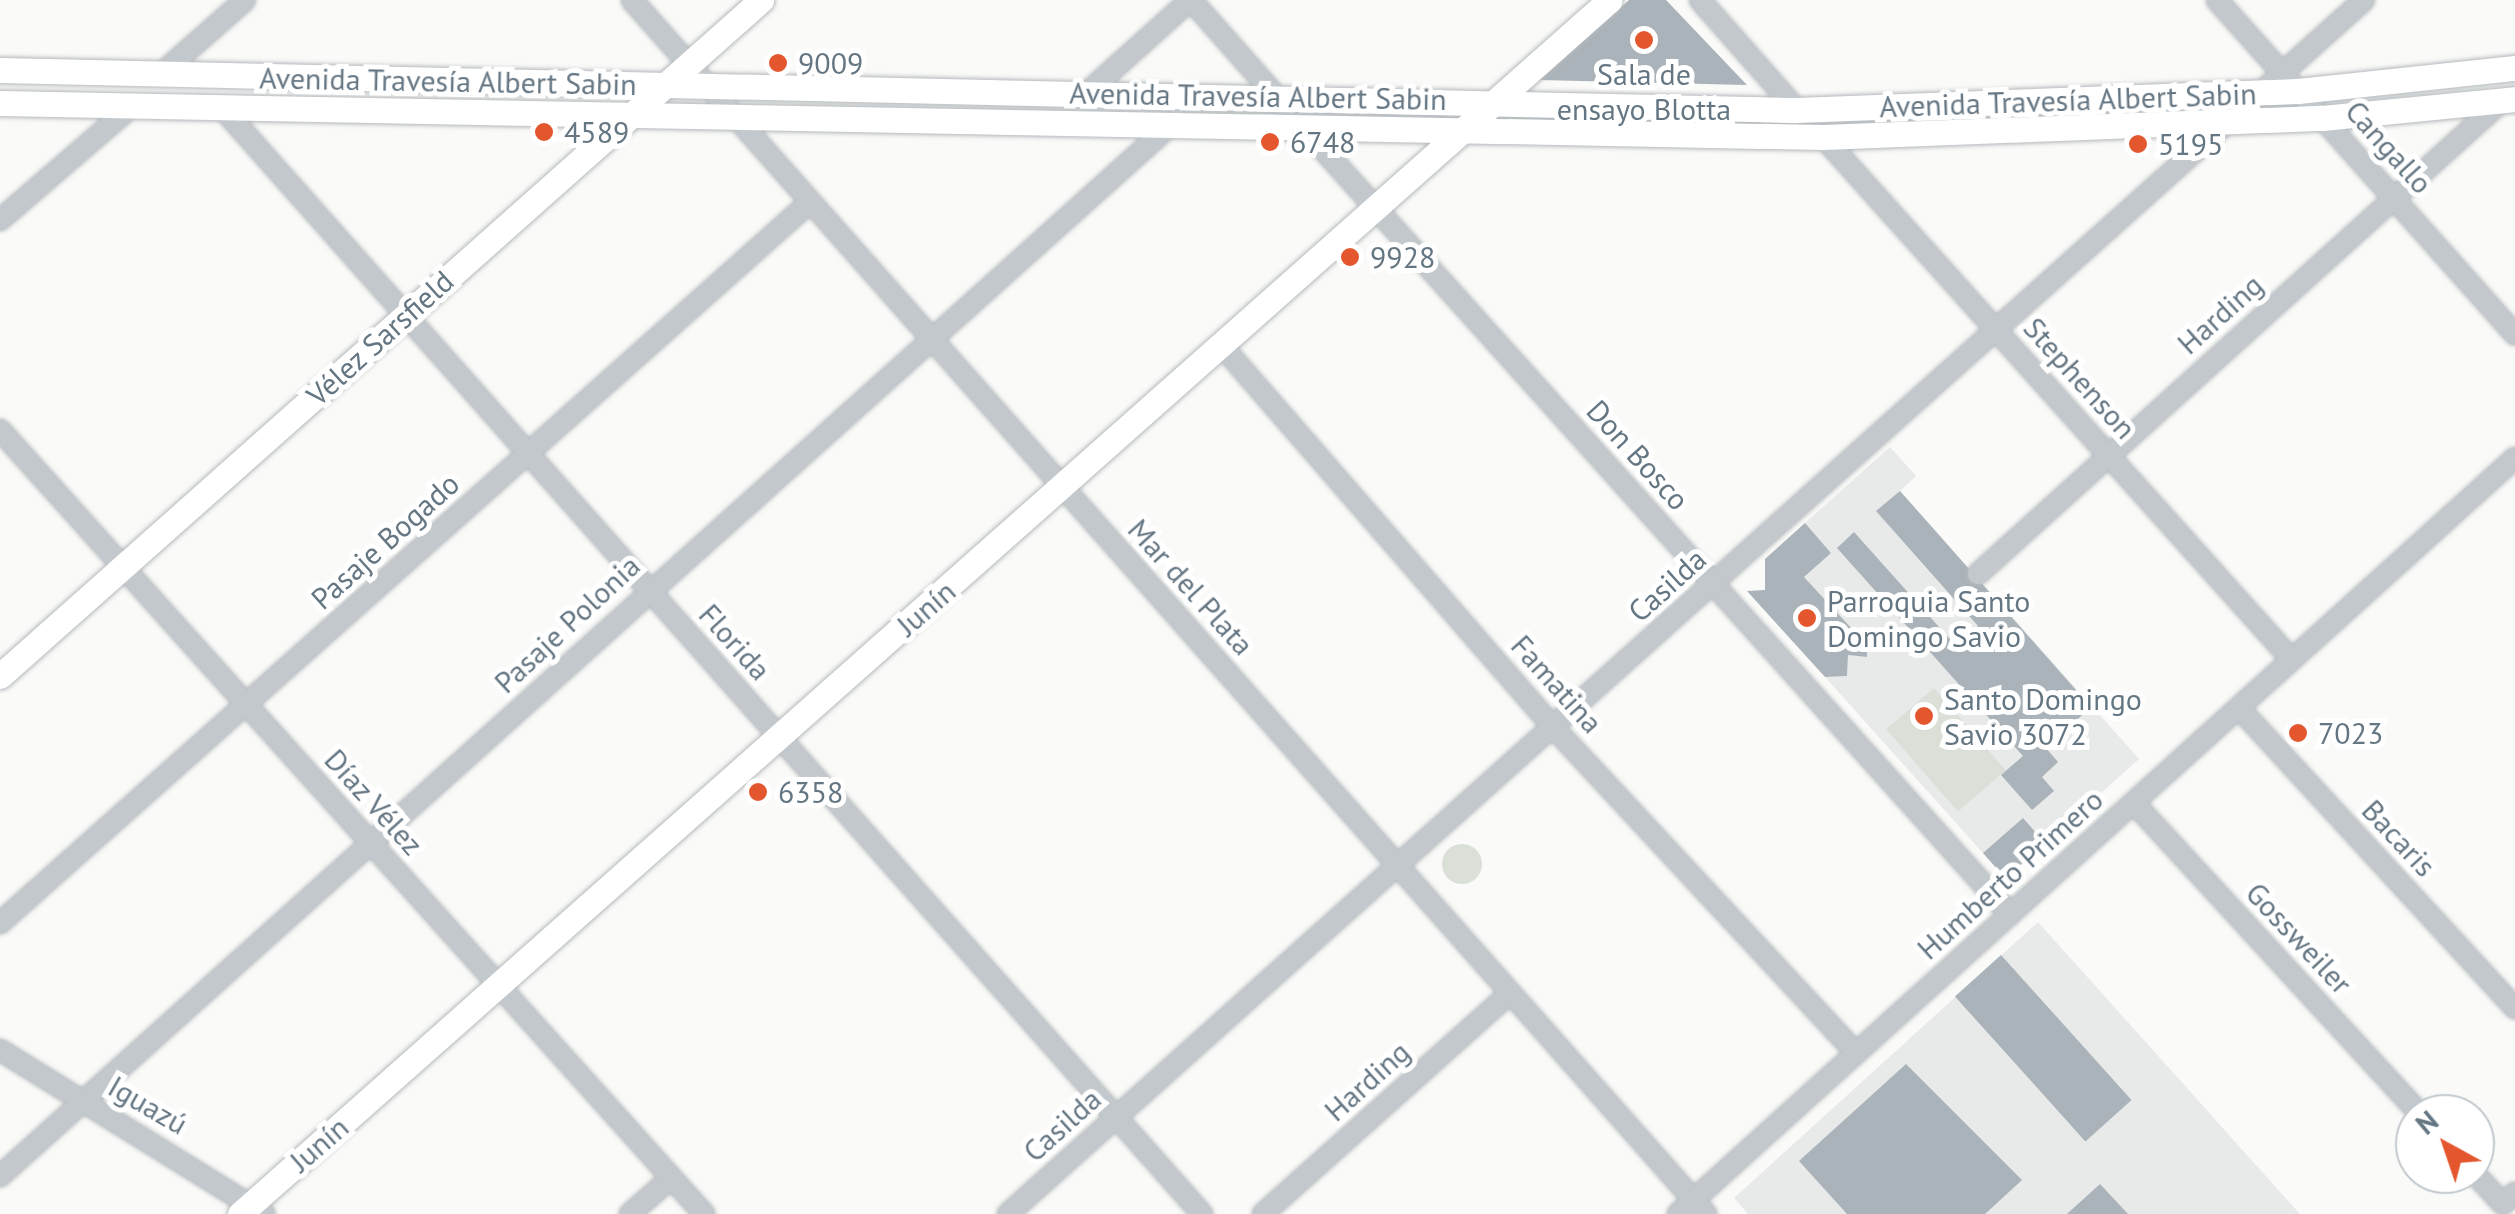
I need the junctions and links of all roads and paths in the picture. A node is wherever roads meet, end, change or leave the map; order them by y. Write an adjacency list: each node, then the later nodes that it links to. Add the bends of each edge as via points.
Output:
1 (245, 0): 12 (street)
2 (632, 0): 11 (street, Mar del Plata)
3 (761, 0): 11 (main road, Vélez Sarsfield)
4 (1190, 0): 16 (street); 17 (street)
5 (1610, 0): 19 (main road, Junín)
6 (1700, 0): 23 (street)
7 (2217, 0): 13 (street, Cangallo)
8 (2364, 0): 13 (street)
9 (2515, 68): 13 (main road, Avenida Travesía Albert Sabin)
10 (0, 70): 12 (main road, Avenida Travesía Albert Sabin)
11 (697, 75): 14 (main road, Vélez Sarsfield); 16 (main road, Avenida Travesía Albert Sabin); 25 (street, Mar del Plata)
12 (160, 76): 14 (main road, Avenida Travesía Albert Sabin)
13 (2290, 81): 15 (main road, Avenida Travesía Albert Sabin); 27 (street, Cangallo)
14 (666, 85): 24 (main road, Vélez Sarsfield)
15 (2260, 91): 23 (main road, Avenida Travesía Albert Sabin); 28 (street, Casilda)
16 (1088, 92): 17 (main road, Avenida Travesía Albert Sabin)
17 (1276, 96): 19 (main road, Avenida Travesía Albert Sabin)
18 (2509, 99): 27 (main road, Avenida Travesía Albert Sabin); 32 (street, Harding)
19 (1496, 102): 23 (main road, Avenida Travesía Albert Sabin); 30 (main road, Junín)
20 (0, 103): 21 (main road, Avenida Travesía Albert Sabin)
21 (133, 105): 22 (main road, Avenida Travesía Albert Sabin); 35 (street)
22 (224, 110): 24 (main road, Avenida Travesía Albert Sabin); 36 (street, Florida)
23 (1797, 110)
24 (636, 111): 25 (main road, Avenida Travesía Albert Sabin); 36 (main road, Vélez Sarsfield)
25 (729, 112): 26 (main road, Avenida Travesía Albert Sabin); 33 (street, Mar del Plata)
26 (1178, 118): 29 (main road, Avenida Travesía Albert Sabin); 39 (street, Pasaje Polonia)
27 (2322, 118): 28 (main road, Avenida Travesía Albert Sabin); 32 (street, Cangallo)
28 (2230, 122): 31 (main road, Avenida Travesía Albert Sabin); 37 (street, Casilda)
29 (1301, 125): 30 (main road, Avenida Travesía Albert Sabin); 34 (street, Don Bosco)
30 (1459, 135): 31 (main road, Avenida Travesía Albert Sabin); 34 (main road, Junín)
31 (1823, 137): 37 (street, Stephenson)
32 (2393, 197): 38 (street, Cangallo); 43 (street, Harding)
33 (810, 202): 39 (street, Mar del Plata); 42 (street, Pasaje Bogado)
34 (1376, 209): 40 (main road, Junín); 48 (street, Don Bosco)
35 (0, 220)
36 (405, 314): 42 (street, Florida); 46 (main road, Vélez Sarsfield)
37 (1997, 330): 43 (street, Stephenson); 48 (street, Casilda)
38 (2515, 335)
39 (931, 339): 45 (street, Mar del Plata); 49 (street, Pasaje Polonia)
40 (1222, 346): 45 (main road, Junín); 54 (street, Famatina)
41 (0, 430): 46 (street, Díaz Vélez)
42 (528, 452): 49 (street, Florida); 52 (street, Pasaje Bogado)
43 (2110, 454): 47 (street, Harding); 50 (street, Stephenson)
44 (2515, 458): 50 (street, Humberto Primero)
45 (1063, 488): 55 (main road, Junín); 58 (street, Mar del Plata)
46 (123, 568): 51 (main road, Vélez Sarsfield); 52 (street, Díaz Vélez)
47 (1978, 574)
48 (1713, 584): 54 (street, Casilda); 59 (street, Don Bosco)
49 (648, 589): 55 (street, Florida); 57 (street, Pasaje Polonia)
50 (2292, 660): 53 (street, Humberto Primero)
51 (0, 676)
52 (247, 706): 57 (street, Díaz Vélez); 60 (street, Pasaje Bogado)
53 (2239, 708): 56 (street, Humberto Primero); 63 (street, Bacaris)
54 (1554, 727): 58 (street, Casilda); 65 (street, Famatina)
55 (779, 736): 61 (main road, Junín); 68 (street, Florida)
56 (2134, 803): 59 (street, Humberto Primero); 66 (street, Gossweiler)
57 (372, 845): 61 (street, Díaz Vélez); 67 (street, Pasaje Polonia)
58 (1398, 866): 62 (street, Mar del Plata); 68 (street, Casilda)
59 (2010, 914): 65 (street, Humberto Primero)
60 (0, 923)
61 (499, 986): 70 (street, Díaz Vélez); 71 (main road, Junín)
62 (1510, 994): 72 (street, Mar del Plata); 77 (street, Harding)
63 (2515, 1008)
64 (0, 1050): 67 (street, Iguazú)
65 (1856, 1053): 72 (street, Humberto Primero)
66 (2402, 1094)
67 (84, 1102): 69 (street, Pasaje Polonia); 71 (street, Iguazú)
68 (1116, 1117): 75 (street, Casilda); 76 (street, Florida)
69 (0, 1176)
70 (671, 1178): 73 (street); 74 (street, Díaz Vélez)
71 (253, 1210)
72 (1693, 1210)
73 (630, 1214)
74 (704, 1214)
75 (1008, 1214)
76 (1202, 1214)
77 (1263, 1214)

